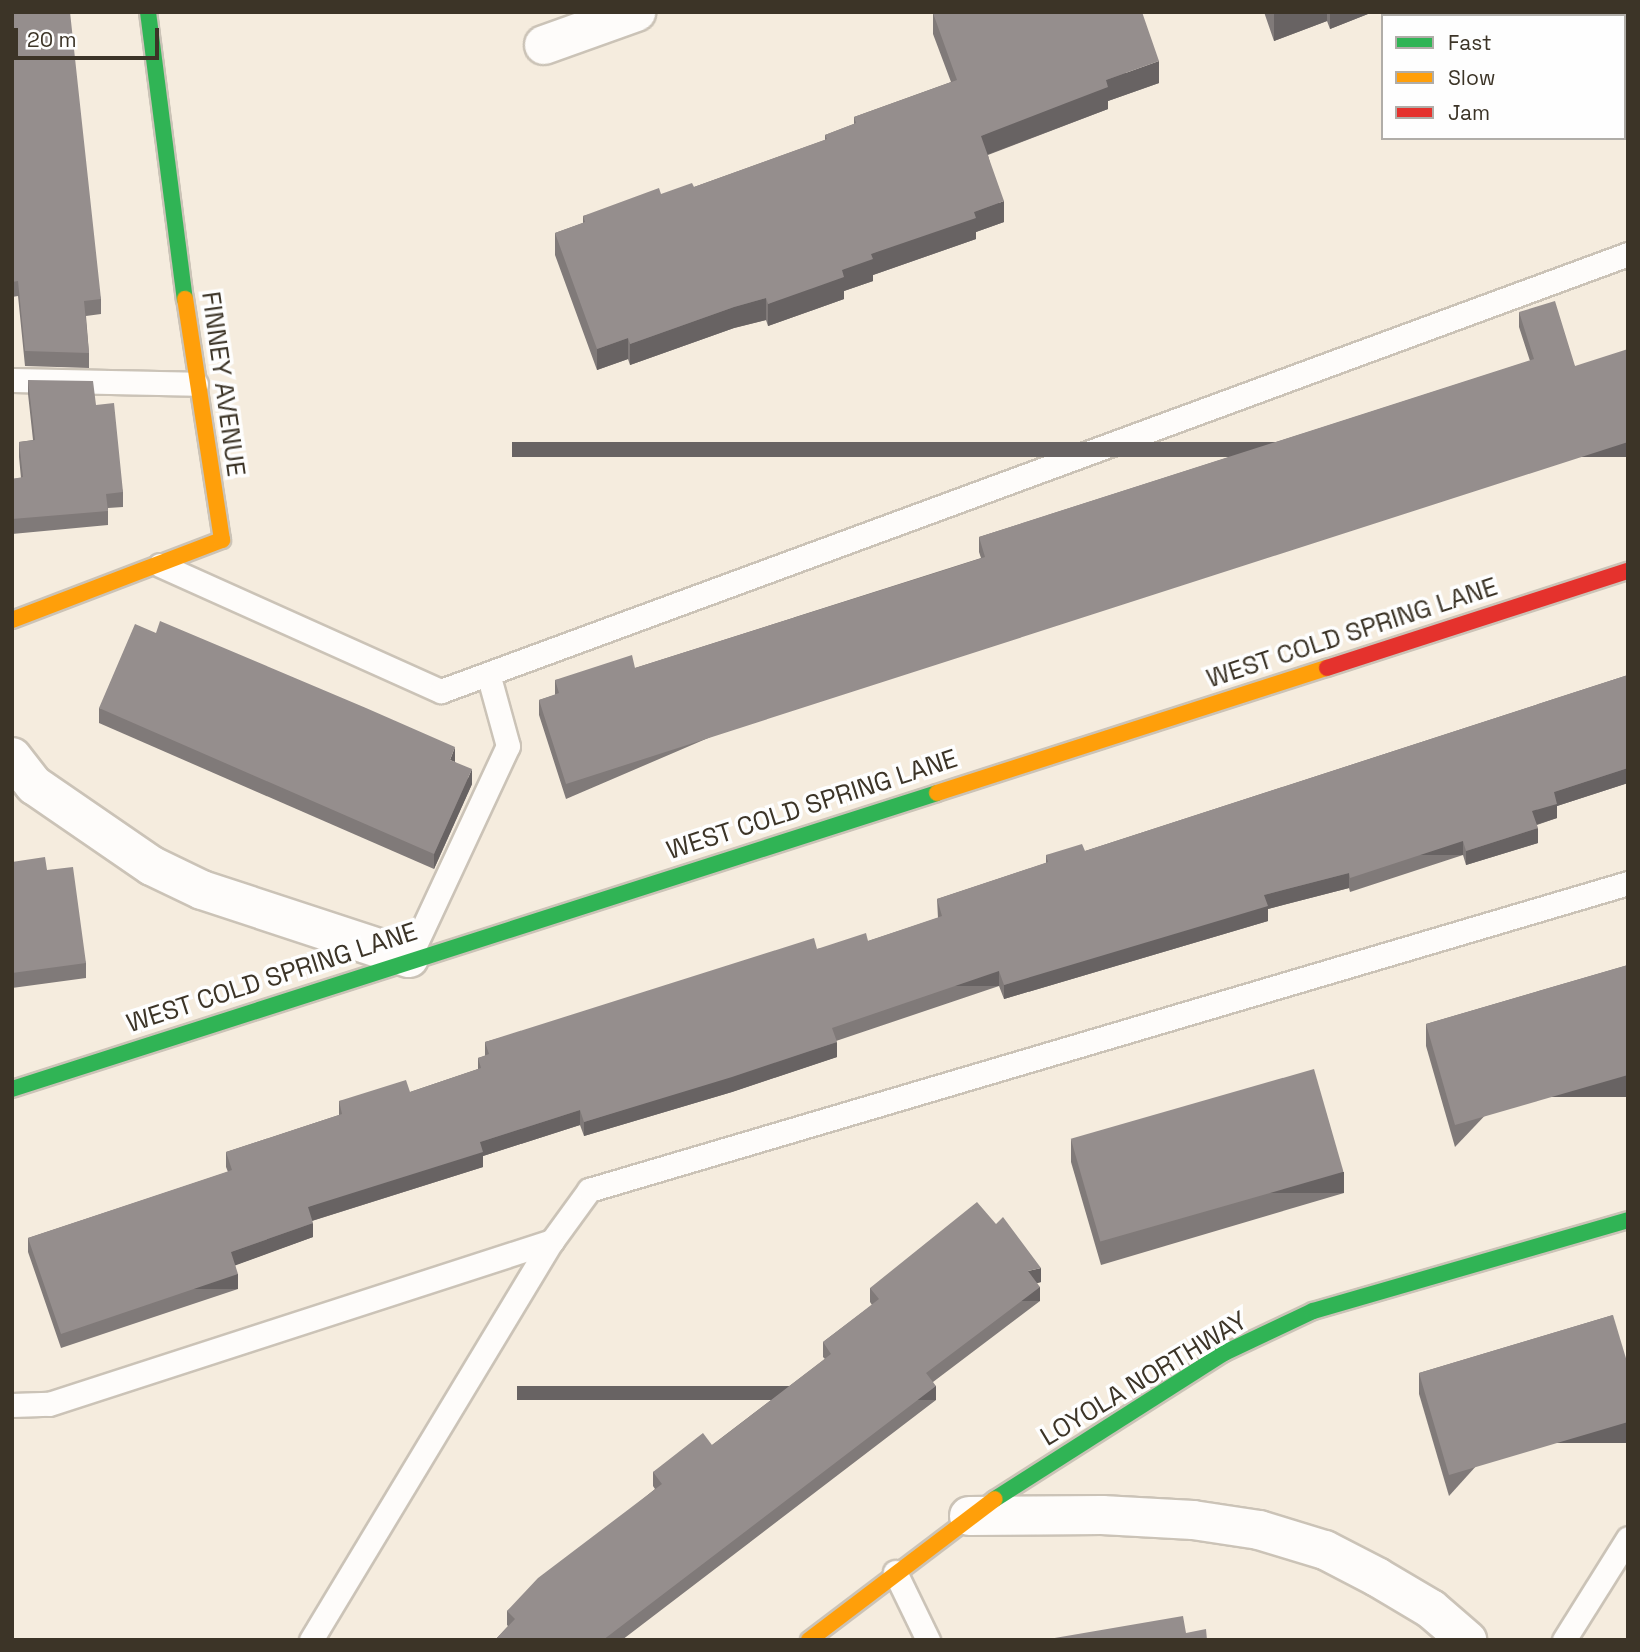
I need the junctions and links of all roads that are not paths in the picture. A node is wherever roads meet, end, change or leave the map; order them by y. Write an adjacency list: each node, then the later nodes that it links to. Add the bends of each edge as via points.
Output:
1 (148, 12): 6 (street, FINNEY AVENUE)
2 (636, 12): 3 (street)
3 (544, 45)
4 (1628, 254): 10 (lane)
5 (12, 380): 6 (lane)
6 (196, 384): 7 (street, FINNEY AVENUE, via 222,540)
7 (160, 565): 9 (street, FINNEY AVENUE); 10 (lane, via 442,691)
8 (1628, 572): 13 (street, WEST COLD SPRING LANE)
9 (12, 620)
10 (489, 677): 13 (lane, via 508,746)
11 (20, 777): 13 (street, via 152,866 202,890)
12 (1628, 883): 16 (lane, via 589,1190)
13 (410, 958): 14 (street, WEST COLD SPRING LANE)
14 (12, 1089)
15 (1628, 1220): 18 (street, LOYOLA NORTHWAY, via 1312,1311 1224,1353)
16 (552, 1241): 17 (lane, via 49,1404); 21 (lane)
17 (12, 1405)
18 (969, 1516): 20 (street, LOYOLA NORTHWAY); 24 (street, via 1102,1515 1193,1520 1259,1530 1325,1550 1366,1571 1432,1609)
19 (1628, 1538): 25 (lane)
20 (895, 1572): 22 (street, LOYOLA NORTHWAY); 23 (lane)
21 (311, 1640)
22 (809, 1640)
23 (928, 1640)
24 (1467, 1640)
25 (1564, 1640)

